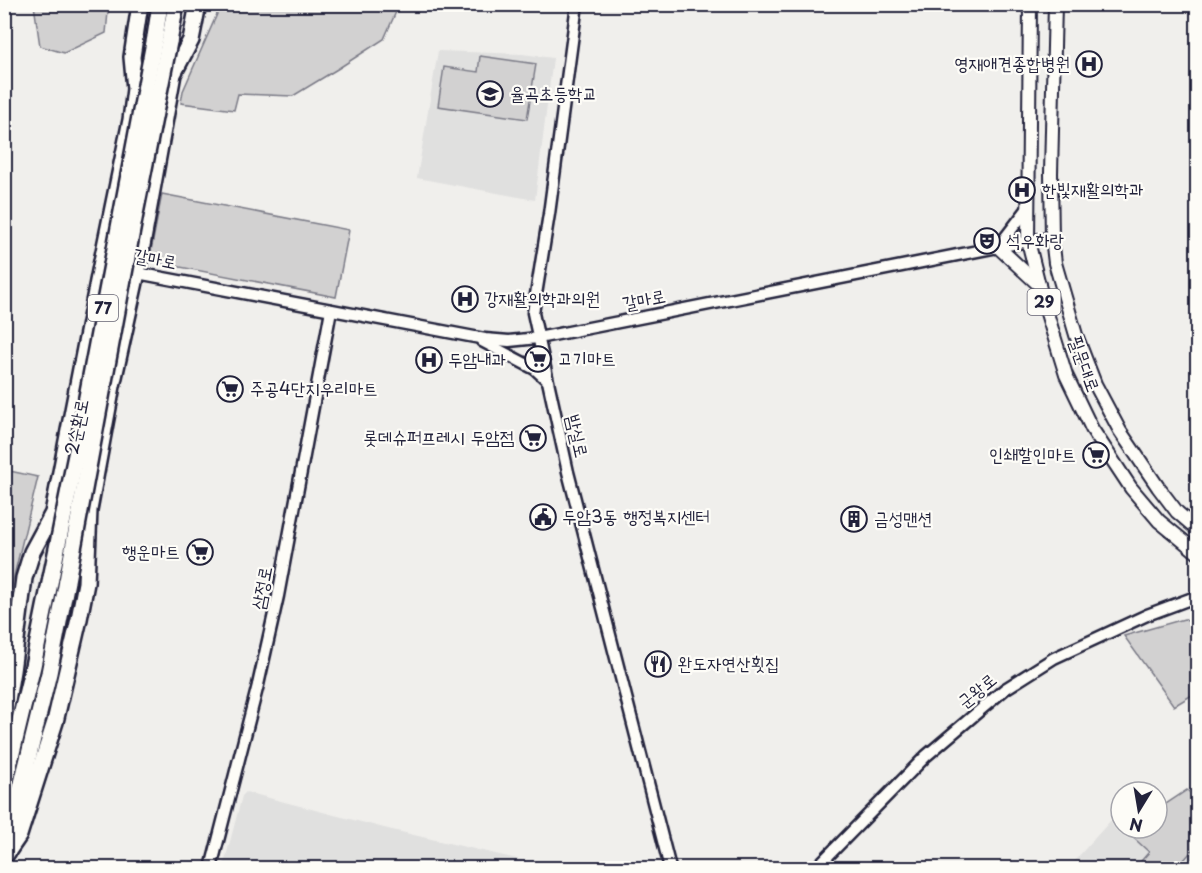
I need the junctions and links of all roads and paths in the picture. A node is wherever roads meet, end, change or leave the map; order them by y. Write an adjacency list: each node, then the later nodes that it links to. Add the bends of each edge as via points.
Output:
1 (140, 4): 8 (highway)
2 (160, 4): 9 (highway, 2순환로 / 77)
3 (176, 4): 9 (highway, 2순환로 / 77)
4 (198, 4): 10 (highway, via 191,40)
5 (578, 4): 26 (street, 밤실로, via 533,313)
6 (1030, 4): 14 (main road, 필문대로 / 29)
7 (1055, 4): 15 (main road, 필문대로 / 29)
8 (134, 39): 10 (highway, via 141,61); 11 (highway)
9 (162, 40): 37 (highway, 2순환로 / 77, bridge, via 33,666); 38 (highway, 2순환로 / 77, bridge, via 133,225 67,581)
10 (178, 66): 20 (highway, via 173,74)
11 (133, 71): 12 (highway, via 135,89); 13 (highway, via 143,106)
12 (127, 139): 13 (highway); 18 (highway)
13 (131, 190): 19 (highway)
14 (1028, 208): 16 (main road, 필문대로 / 29); 17 (street)
15 (1052, 238): 16 (street, 갈마로); 31 (main road, 필문대로 / 29, via 1062,288 1095,384 1120,431 1163,495)
16 (1028, 241): 17 (street, 갈마로); 21 (main road, 필문대로 / 29)
17 (998, 247): 21 (main road); 26 (street, 갈마로)
18 (101, 266): 19 (street, 갈마로); 32 (highway, via 53,513)
19 (117, 269): 20 (street, 갈마로); 24 (highway)
20 (137, 273): 22 (highway); 23 (street, 갈마로)
21 (1039, 285): 34 (main road, 필문대로 / 29, via 1066,375 1092,429 1150,511)
22 (133, 292): 24 (highway); 29 (highway)
23 (331, 310): 25 (street, 갈마로); 39 (street, 삼정로, via 278,596)
24 (108, 325): 27 (highway)
25 (473, 337): 26 (street, 갈마로); 28 (street, via 536,369)
26 (538, 338): 28 (street, 밤실로)
27 (104, 345): 29 (highway); 30 (highway, via 86,463)
28 (548, 380): 40 (street, 밤실로)
29 (112, 386): 30 (highway)
30 (88, 518): 33 (highway)
31 (1197, 530)
32 (42, 535): 33 (highway, via 67,530); 36 (highway, via 24,578)
33 (87, 537): 38 (highway, via 86,583 55,722 19,835)
34 (1197, 553)
35 (1197, 596): 41 (street, 군왕로, via 1054,658 1005,689 926,756)
36 (4, 718)
37 (4, 786)
38 (4, 856)
39 (211, 868)
40 (670, 868)
41 (816, 868)

